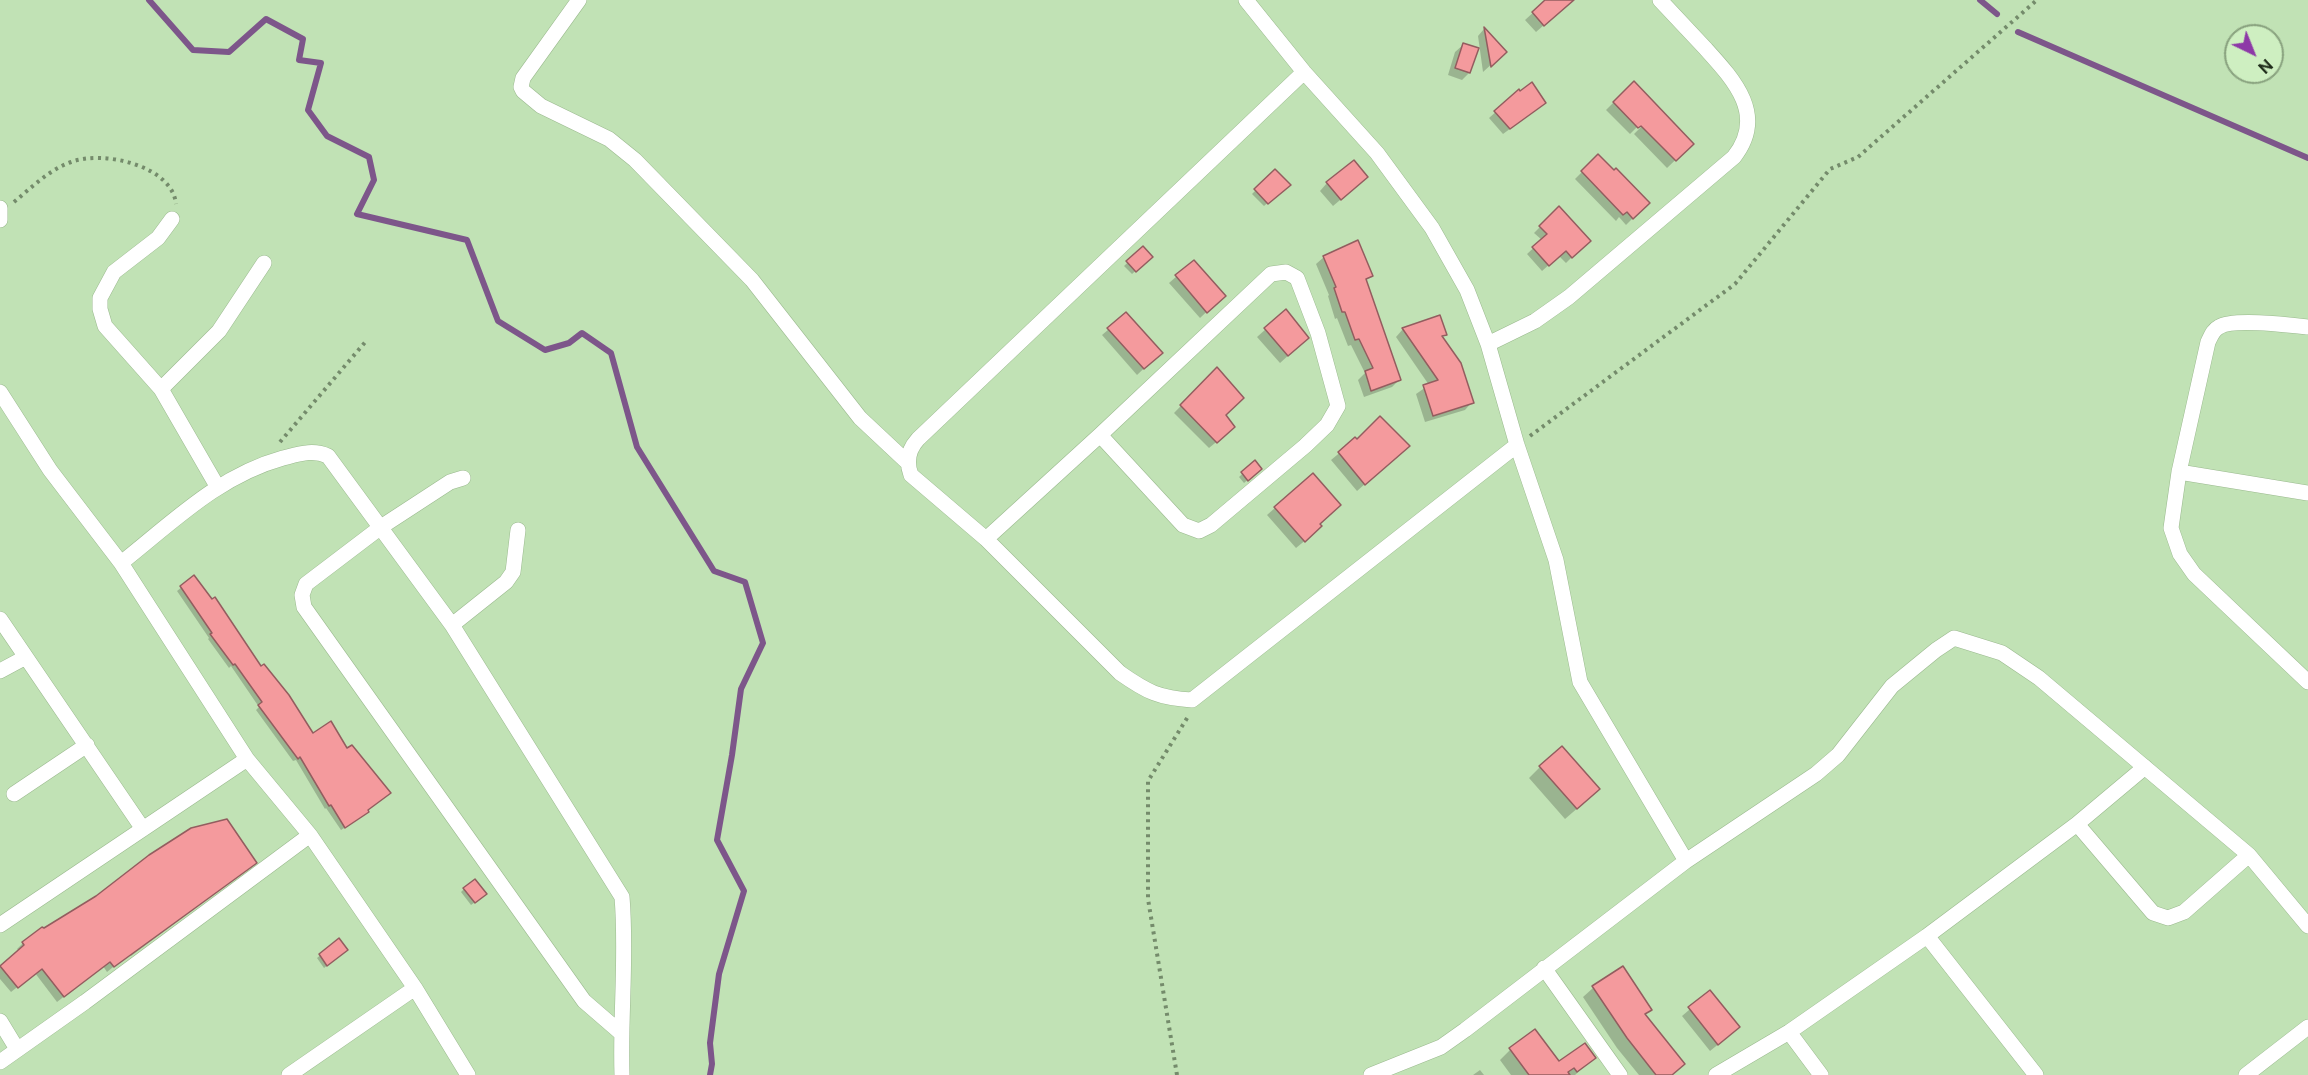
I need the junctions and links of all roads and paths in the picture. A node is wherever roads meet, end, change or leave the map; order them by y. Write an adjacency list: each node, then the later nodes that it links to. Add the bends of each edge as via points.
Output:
1 (579, 0): 16 (street, via 523,78 523,92 541,106 609,139 635,160 752,280 860,418)
2 (1246, 0): 5 (street)
3 (1660, 0): 11 (street, via 1740,93 1749,120 1743,147 1569,297 1535,321)
4 (2037, 0): 15 (path, via 1858,157 1830,169 1735,284)
5 (1304, 72): 11 (street, via 1377,153 1432,228 1467,290); 16 (street, via 918,439)
6 (0, 213): 7 (path, via 51,171 71,161 105,156 157,174 172,189 176,209)
7 (172, 219): 12 (street, via 158,238 114,272 100,298 105,326)
8 (264, 263): 12 (street, via 219,331)
9 (2308, 327): 18 (street, via 2253,323 2222,325 2213,331)
10 (367, 340): 17 (path)
11 (1488, 344): 15 (street)
12 (161, 389): 20 (street)
13 (0, 392): 25 (street, via 50,470)
14 (1100, 435): 14 (street, via 1271,274 1286,272 1298,278 1338,405 1327,425 1305,446 1211,525 1199,531 1183,525); 24 (street)
15 (1517, 445): 31 (street); 40 (street, via 1556,560 1580,682)
16 (907, 462): 24 (street, via 911,475)
17 (261, 464): 20 (street); 22 (street, via 311,452 328,456)
18 (2179, 472): 21 (street); 30 (street, via 2171,528 2180,554 2194,574)
19 (463, 478): 22 (street, via 450,482)
20 (217, 486): 25 (street)
21 (2308, 492)
22 (381, 527): 27 (street); 49 (street, via 306,584 302,595 304,607 584,1001)
23 (518, 530): 27 (street, via 513,572)
24 (986, 539): 31 (street, via 1120,673 1144,690)
25 (121, 563): 33 (street)
26 (0, 619): 28 (street)
27 (452, 625): 49 (street, via 622,897 625,968)
28 (26, 657): 29 (street); 32 (street)
29 (0, 671)
30 (2308, 681)
31 (1192, 700): 55 (path, via 1189,718 1148,782 1148,899)
32 (87, 745): 35 (street); 37 (street)
33 (247, 759): 37 (street); 38 (street)
34 (2145, 766): 36 (street); 39 (street); 40 (street, via 2002,653 1954,638 1892,686 1838,755 1816,774)
35 (14, 794)
36 (2077, 824): 39 (street, via 2153,913 2168,918 2184,912); 43 (street)
37 (143, 829): 41 (street)
38 (310, 835): 45 (street); 50 (street)
39 (2248, 855): 42 (street)
40 (1686, 861): 44 (street)
41 (0, 925)
42 (2308, 926)
43 (1927, 936): 48 (street); 60 (street)
44 (1544, 969): 56 (street, via 1441,1047); 57 (street)
45 (415, 988): 52 (street); 53 (street)
46 (0, 1022): 50 (street)
47 (2308, 1027): 61 (street)
48 (1789, 1032): 58 (street); 59 (street)
49 (621, 1033): 54 (street)
50 (17, 1049): 51 (street)
51 (0, 1062)
52 (289, 1075)
53 (468, 1075)
54 (622, 1075)
55 (1177, 1075)
56 (1371, 1075)
57 (1620, 1075)
58 (1716, 1075)
59 (1821, 1075)
60 (2036, 1075)
61 (2246, 1075)

